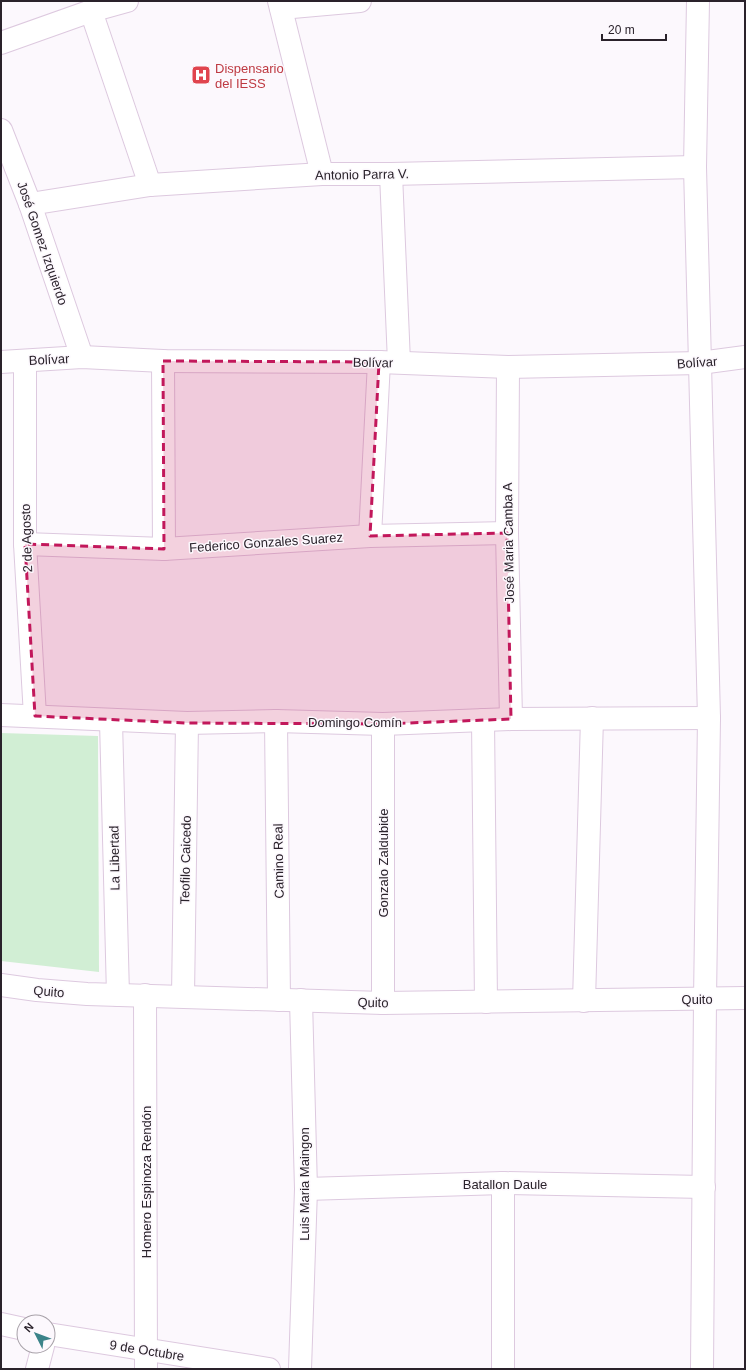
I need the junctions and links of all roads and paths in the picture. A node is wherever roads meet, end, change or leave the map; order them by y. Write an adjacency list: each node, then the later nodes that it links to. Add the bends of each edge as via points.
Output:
1 (127, 1): 5 (street)
2 (360, 1): 4 (street)
3 (698, 1): 8 (street)
4 (280, 5): 9 (street)
5 (91, 11): 6 (street); 11 (street)
6 (1, 43)
7 (1, 130): 12 (street, José Gomez Izquierdo)
8 (695, 167): 10 (street, Antonio Parra V.); 19 (street)
9 (322, 174): 10 (street, Antonio Parra V.); 11 (street, Antonio Parra V.)
10 (391, 174): 18 (street)
11 (150, 185): 12 (street, Antonio Parra V.)
12 (30, 204): 13 (street, José Gomez Izquierdo)
13 (82, 357): 15 (street, Bolívar); 16 (street, Bolívar)
14 (745, 357): 19 (street, Bolívar)
15 (25, 361): 17 (street, Bolívar); 23 (street, 2 de Agosto)
16 (163, 361): 18 (street, Bolívar); 24 (street)
17 (1, 362)
18 (389, 362): 20 (street, Bolívar); 22 (street)
19 (700, 363): 20 (street, Bolívar); 28 (street)
20 (508, 367): 21 (street, José Maria Camba A)
21 (507, 533): 22 (street, Federico Gonzales Suarez); 29 (street, José Maria Camba A)
22 (370, 536): 24 (street, Federico Gonzales Suarez)
23 (26, 544): 24 (street, Federico Gonzales Suarez); 26 (street, 2 de Agosto)
24 (164, 549)
25 (1, 715): 26 (street, Domingo Comín)
26 (35, 716): 31 (street, Domingo Comín)
27 (592, 718): 28 (street, Domingo Comín); 29 (street, Domingo Comín); 43 (street)
28 (709, 718): 42 (street)
29 (511, 719): 30 (street, Domingo Comín)
30 (483, 720): 34 (street, Domingo Comín); 44 (street)
31 (111, 721): 33 (street, Domingo Comín); 36 (street, La Libertad)
32 (276, 722): 33 (street, Domingo Comín); 34 (street, Domingo Comín); 40 (street, Camino Real)
33 (187, 723): 38 (street, Teofilo Caicedo)
34 (383, 724): 45 (street, Gonzalo Zaldubide)
35 (1, 985): 36 (street, Quito)
36 (118, 995): 37 (street, Quito)
37 (145, 995): 38 (street, Quito); 53 (street, Homero Espinoza Rendón)
38 (183, 996): 40 (street, Quito)
39 (745, 998): 42 (street, Quito)
40 (279, 1000): 41 (street, Quito)
41 (301, 1000): 45 (street, Quito); 48 (street, Luis Maria Maingon)
42 (705, 1000): 43 (street, Quito); 47 (street)
43 (584, 1001): 44 (street, Quito)
44 (486, 1002): 45 (street, Quito)
45 (383, 1003)
46 (503, 1183): 47 (street, Batallon Daule); 48 (street, Batallon Daule); 57 (street)
47 (704, 1187): 58 (street)
48 (306, 1189): 56 (street, Luis Maria Maingon)
49 (1, 1324): 50 (street)
50 (16, 1327)
51 (56, 1336): 53 (street, 9 de Octubre)
52 (41, 1354): 54 (street)
53 (146, 1359): 55 (street, 9 de Octubre)
54 (37, 1369)
55 (269, 1369)
56 (300, 1369)
57 (503, 1369)
58 (702, 1369)

